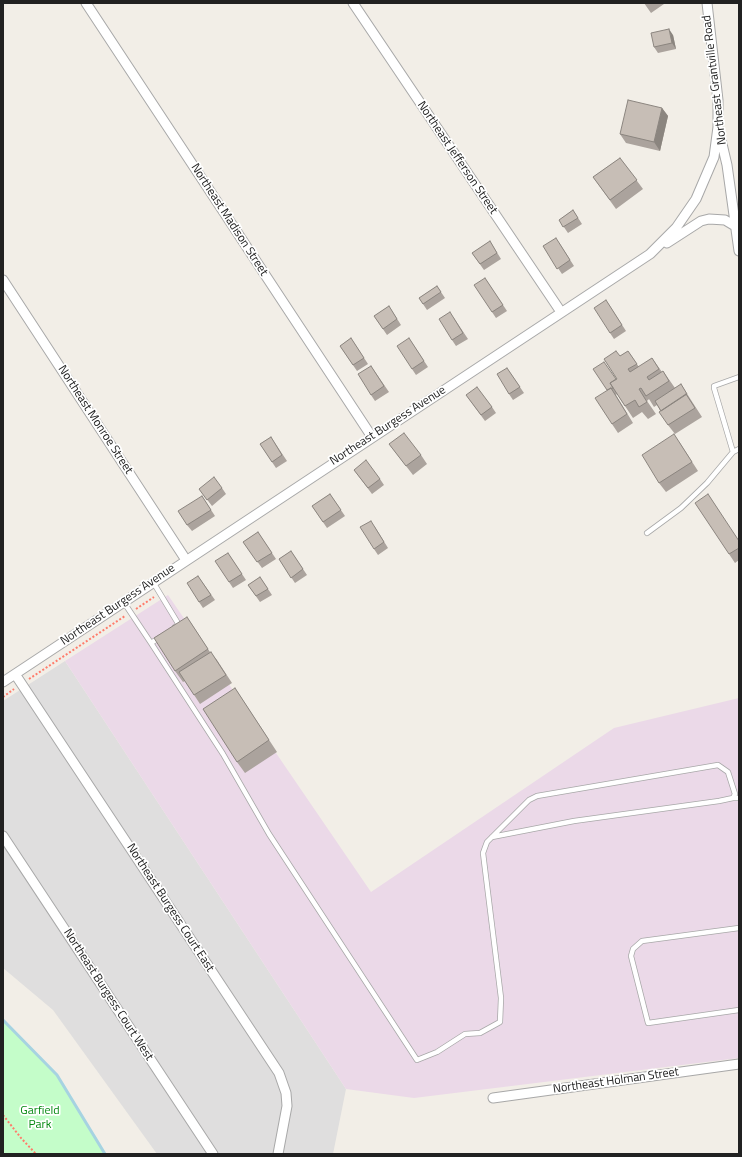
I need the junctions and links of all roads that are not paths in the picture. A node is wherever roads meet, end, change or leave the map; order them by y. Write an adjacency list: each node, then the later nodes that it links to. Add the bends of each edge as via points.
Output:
1 (86, 3): 11 (street, Northeast Madison Street)
2 (353, 3): 9 (street, Northeast Jefferson Street)
3 (707, 3): 4 (street, Northeast Grantville Road, via 718,100)
4 (718, 126): 5 (street, Northeast Grantville Road, via 727,165); 7 (street, Northeast Burgess Avenue, via 714,157 696,198 676,228)
5 (735, 226): 6 (street, Northeast Grantville Road); 7 (street, via 717,218 701,221)
6 (739, 251)
7 (650, 254): 9 (street, Northeast Burgess Avenue)
8 (3, 280): 15 (street, Northeast Monroe Street)
9 (561, 312): 11 (street, Northeast Burgess Avenue)
10 (739, 377): 13 (lane, via 714,386)
11 (372, 437): 15 (street, Northeast Burgess Avenue)
12 (739, 449): 13 (lane)
13 (733, 452): 14 (lane, via 681,508)
14 (646, 533)
15 (186, 560): 16 (street, Northeast Burgess Avenue)
16 (153, 582): 17 (street, Northeast Burgess Avenue); 18 (lane, via 179,625)
17 (123, 601): 20 (lane); 21 (street, Northeast Burgess Avenue)
18 (168, 632)
19 (162, 636): 20 (lane)
20 (151, 644): 26 (lane, via 223,754 269,834 417,1060 437,1052 465,1034 480,1033 500,1022 501,998 483,853)
21 (15, 674): 22 (street, Northeast Burgess Avenue); 32 (street, Northeast Burgess Court East, via 278,1073 285,1089 287,1106)
22 (3, 682)
23 (733, 798): 24 (lane); 26 (lane, via 574,821); 26 (lane, via 735,794 728,772 718,765 673,772 537,796 529,800)
24 (739, 798)
25 (3, 836): 31 (street, Northeast Burgess Court West)
26 (492, 837)
27 (739, 928): 28 (lane, via 642,941 633,949 631,956 648,1023)
28 (739, 1010)
29 (739, 1064): 30 (street, Northeast Holman Street)
30 (493, 1098)
31 (213, 1154)
32 (278, 1154)

